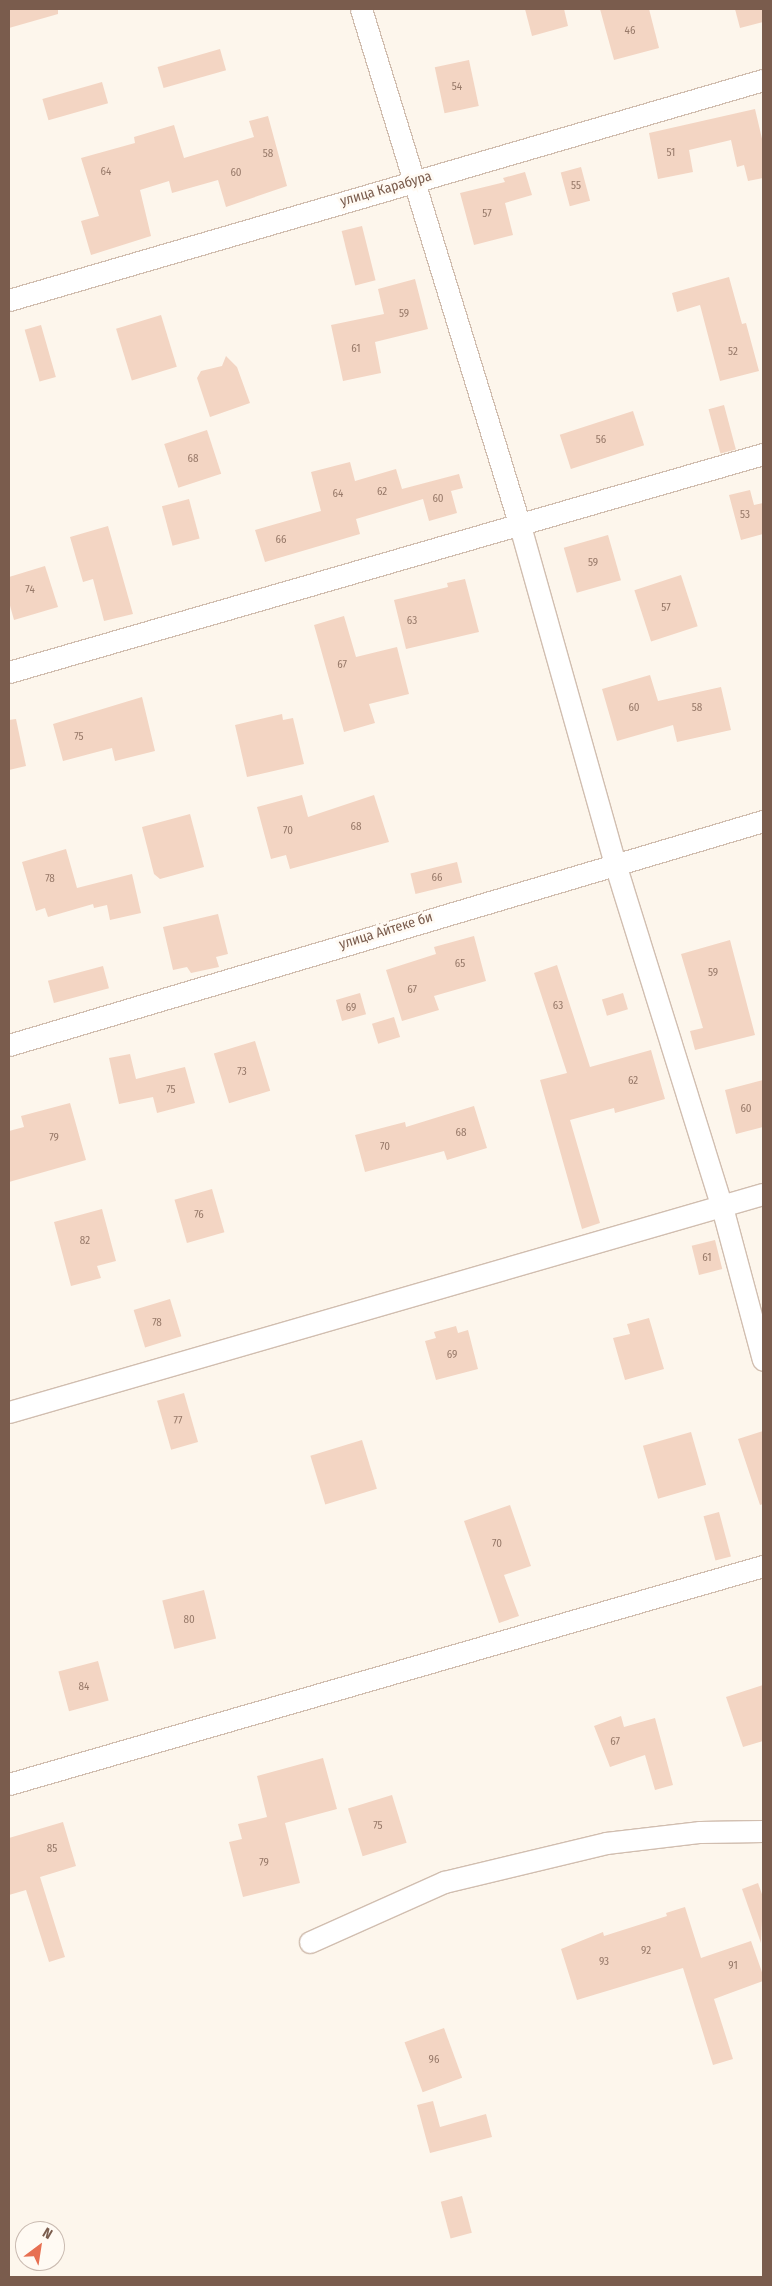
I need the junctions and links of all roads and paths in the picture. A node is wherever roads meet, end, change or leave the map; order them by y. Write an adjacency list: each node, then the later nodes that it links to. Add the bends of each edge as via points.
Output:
1 (361, 9): 3 (street)
2 (763, 80): 3 (street, улица Карабура)
3 (414, 181): 4 (street, улица Карабура); 6 (street)
4 (9, 300)
5 (763, 454): 6 (street)
6 (520, 526): 7 (street); 9 (street)
7 (9, 672)
8 (763, 821): 9 (street, улица Айтеке би)
9 (615, 864): 10 (street, улица Айтеке би); 12 (street)
10 (9, 1045)
11 (763, 1194): 12 (street)
12 (722, 1206): 13 (street); 14 (street)
13 (763, 1360)
14 (9, 1412)
15 (763, 1566): 16 (street)
16 (9, 1784)
17 (763, 1831): 18 (street, via 700,1832 606,1843 444,1882)
18 (310, 1942)

